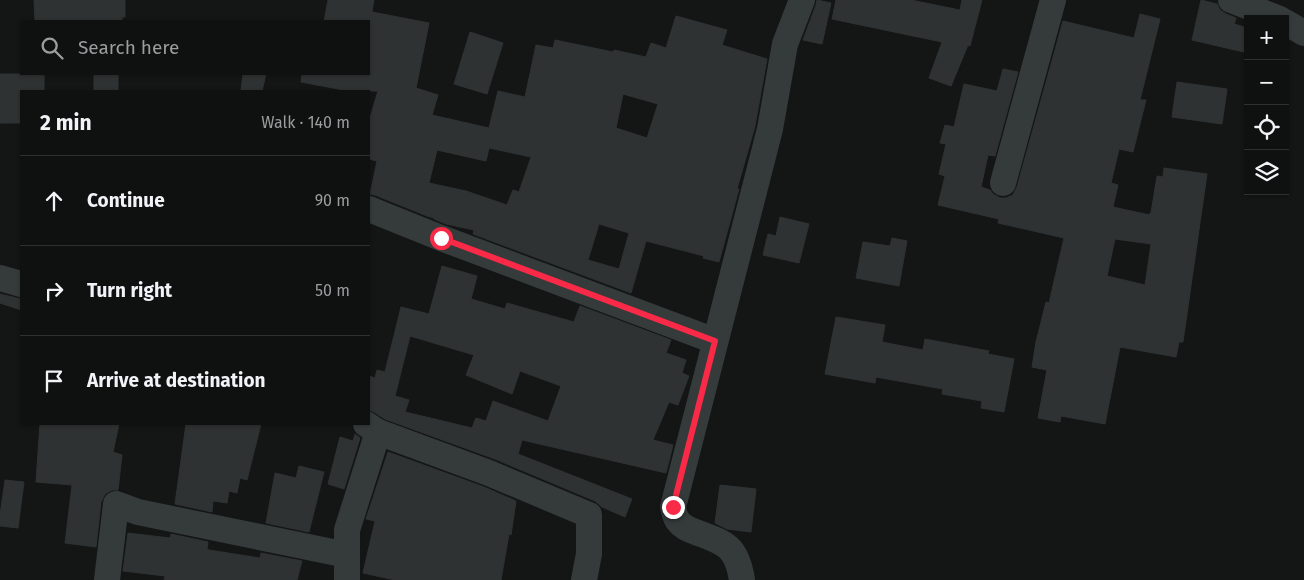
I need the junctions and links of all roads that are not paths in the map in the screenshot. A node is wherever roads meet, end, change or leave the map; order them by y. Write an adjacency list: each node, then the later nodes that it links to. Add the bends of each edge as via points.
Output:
1 (802, 0): 10 (street, via 785,44 770,129)
2 (1053, 0): 6 (street)
3 (1231, 0): 4 (street)
4 (1279, 14): 5 (street)
5 (1304, 33)
6 (1003, 183)
7 (370, 209): 10 (street)
8 (0, 278): 9 (street)
9 (20, 284)
10 (715, 341): 15 (street, via 673,507 677,520 687,529 721,541 733,552)
11 (372, 428): 12 (street, via 347,530); 14 (street, via 589,515 589,554)
12 (347, 568): 13 (street, via 116,504)
13 (107, 580)
14 (584, 580)
15 (742, 580)

